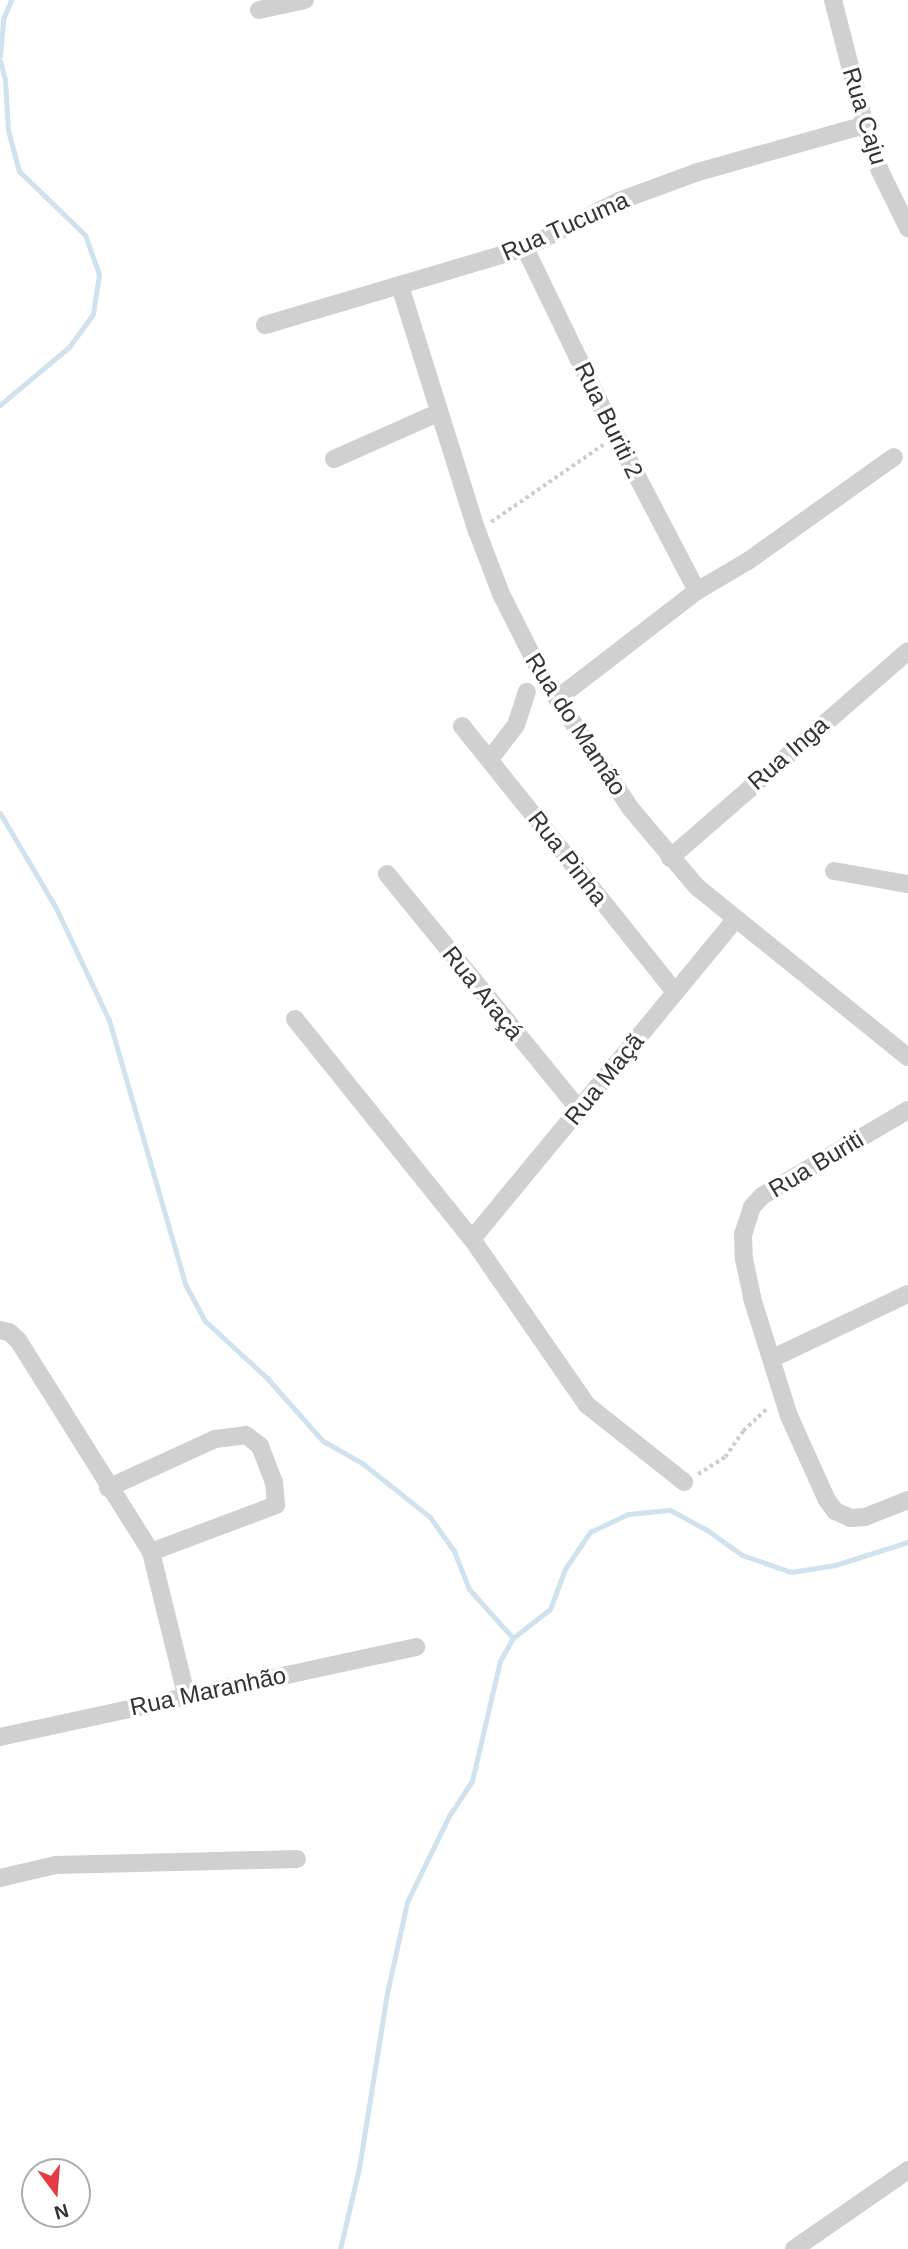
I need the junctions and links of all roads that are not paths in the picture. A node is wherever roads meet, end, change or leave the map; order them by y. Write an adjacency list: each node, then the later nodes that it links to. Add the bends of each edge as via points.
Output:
1 (305, 0): 3 (street)
2 (833, 0): 4 (street, Rua Caju)
3 (260, 10)
4 (865, 125): 5 (street, Rua Caju, via 880,171); 6 (street, Rua Tucuma, via 698,172 619,201)
5 (908, 228)
6 (525, 248): 7 (street, Rua Tucuma); 12 (street, Rua Buriti 2)
7 (400, 286): 8 (street, Rua Tucuma); 9 (street, Rua do Mamão)
8 (265, 325)
9 (438, 414): 11 (street); 15 (street, Rua do Mamão, via 477,531 523,641)
10 (894, 457): 12 (street, via 748,561)
11 (334, 459)
12 (697, 591): 15 (street)
13 (908, 651): 18 (street, Rua Inga)
14 (527, 692): 17 (street, via 516,725)
15 (558, 698): 18 (street, Rua do Mamão, via 631,809)
16 (462, 726): 17 (street, Rua Pinha)
17 (490, 759): 23 (street, Rua Pinha)
18 (670, 858): 22 (street, Rua do Mamão)
19 (834, 871): 21 (street)
20 (387, 874): 27 (street, Rua Araçá)
21 (908, 884)
22 (736, 920): 23 (street, Rua Maçã); 25 (street, Rua do Mamão)
23 (674, 991): 27 (street, Rua Maçã)
24 (295, 1019): 28 (street)
25 (908, 1057)
26 (908, 1110): 31 (street, Rua Buriti, via 762,1196 752,1208 743,1234 752,1298)
27 (580, 1111): 28 (street, Rua Maçã)
28 (472, 1238): 32 (street, via 587,1405)
29 (908, 1294): 31 (street)
30 (0, 1330): 33 (street, via 18,1340)
31 (773, 1358): 34 (street, via 789,1416 835,1511 851,1518 864,1517)
32 (684, 1482)
33 (108, 1488): 35 (street); 35 (street, via 215,1438 246,1434 260,1446 274,1482 276,1505)
34 (908, 1500)
35 (151, 1552): 37 (street)
36 (416, 1647): 37 (street, Rua Maranhão)
37 (186, 1695): 38 (street, Rua Maranhão)
38 (0, 1737)
39 (298, 1859): 40 (street, via 56,1865)
40 (0, 1878)
41 (908, 2169): 42 (street)
42 (794, 2249)

